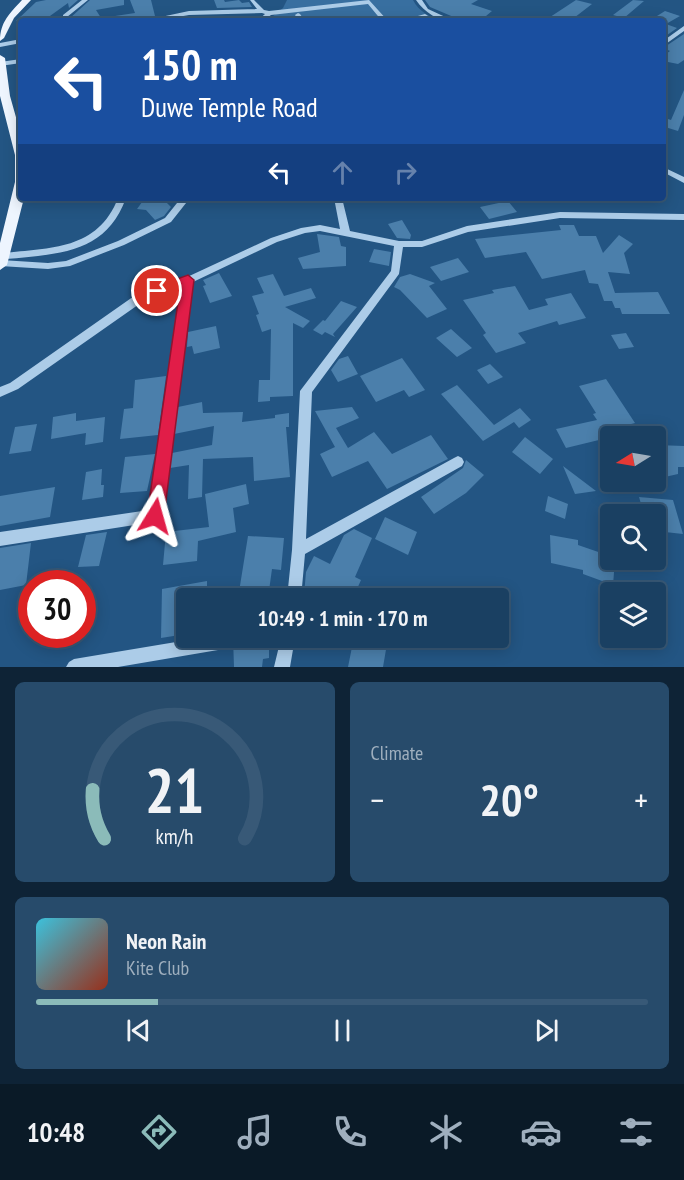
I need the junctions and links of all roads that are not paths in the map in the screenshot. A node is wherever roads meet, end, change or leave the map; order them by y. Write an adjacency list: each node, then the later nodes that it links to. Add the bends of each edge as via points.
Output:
1 (27, 0): 18 (main road, via 10,17)
2 (85, 0): 9 (street)
3 (322, 0): 6 (street)
4 (419, 0): 16 (street, via 426,10)
5 (252, 1): 8 (street)
6 (327, 6): 8 (street); 14 (street, via 369,2)
7 (227, 11): 8 (street); 11 (street); 12 (street)
8 (266, 12): 13 (street)
9 (65, 16)
10 (425, 16): 15 (street)
11 (162, 18)
12 (226, 18)
13 (262, 18)
14 (382, 18)
15 (416, 18)
16 (444, 18)
17 (684, 28): 20 (street)
18 (0, 38)
19 (18, 42): 21 (street)
20 (666, 42)
21 (0, 45)
22 (0, 58): 24 (main road)
23 (18, 61): 24 (street)
24 (1, 64): 25 (main road)
25 (18, 144)
26 (666, 171): 27 (street)
27 (684, 180)
28 (18, 194): 35 (main road)
29 (121, 201): 35 (street, via 102,230 78,246)
30 (184, 201): 35 (street, via 168,220 68,264)
31 (339, 201): 33 (street)
32 (684, 217): 34 (street, via 560,215 467,229 423,244)
33 (346, 234): 34 (street); 36 (street, via 320,228 304,230)
34 (399, 244): 40 (street, via 396,272 306,391)
35 (1, 261)
36 (188, 280): 37 (street, via 141,297); 39 (street, via 155,516)
37 (0, 392)
38 (458, 462): 40 (street)
39 (0, 539)
40 (299, 550): 41 (street)
41 (295, 588)
42 (184, 648): 44 (street)
43 (286, 648): 45 (street)
44 (75, 667)
45 (282, 667)

